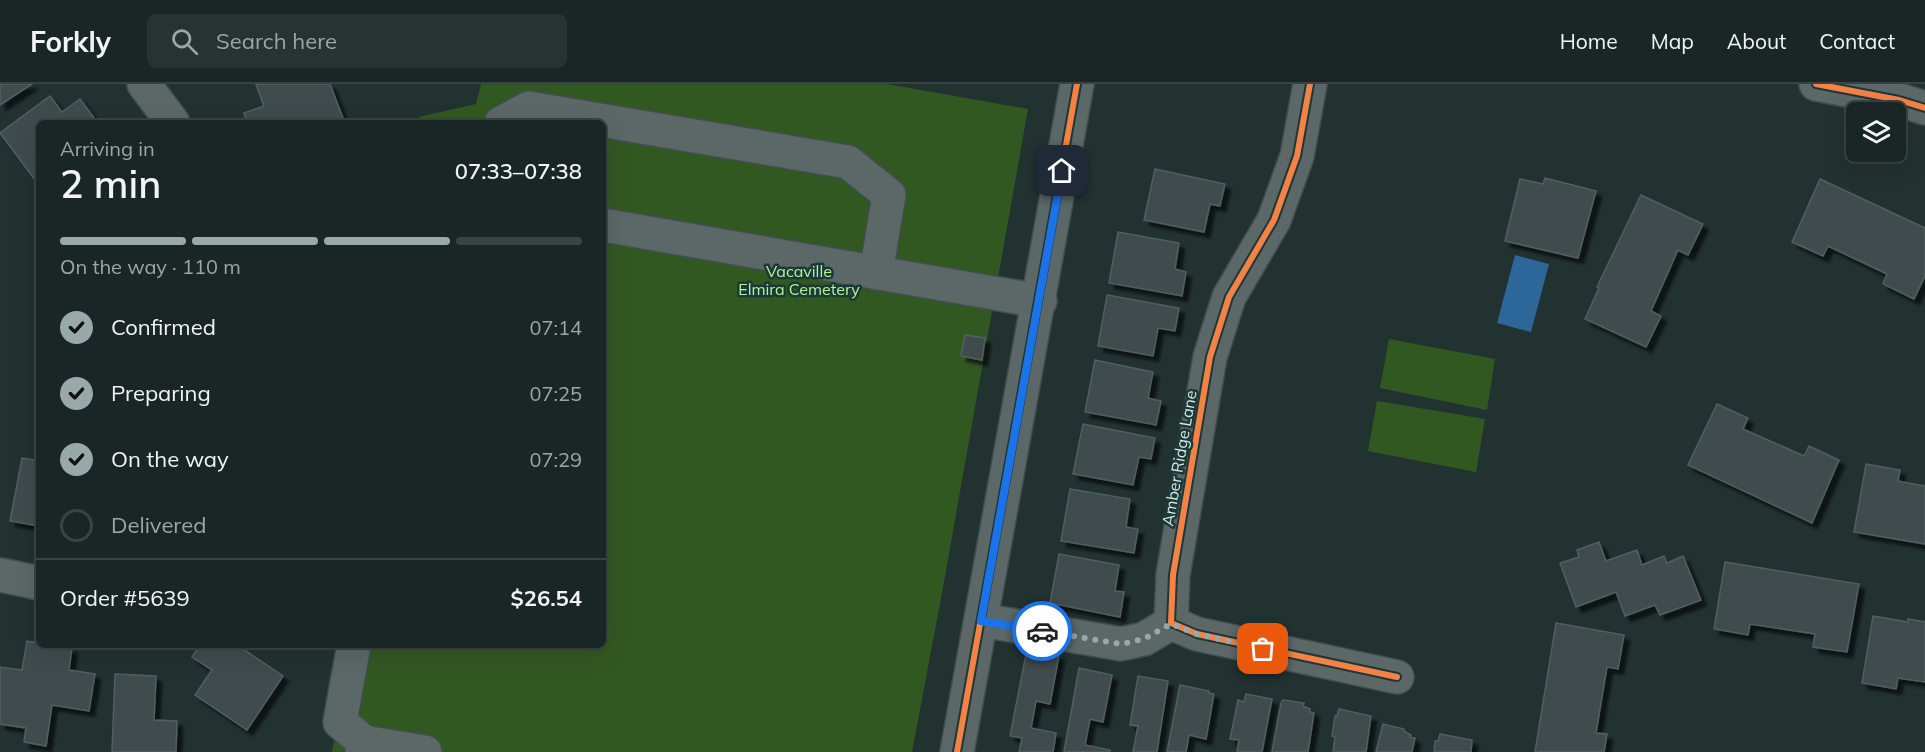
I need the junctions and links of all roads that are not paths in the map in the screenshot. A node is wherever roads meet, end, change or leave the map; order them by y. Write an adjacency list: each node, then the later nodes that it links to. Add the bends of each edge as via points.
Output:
1 (144, 84): 6 (street)
2 (1077, 84): 12 (street)
3 (1310, 84): 16 (street, Amber Ridge Lane, via 1297,156 1274,220 1229,297 1210,357 1173,575)
4 (1816, 84): 5 (street)
5 (1925, 108)
6 (171, 120)
7 (507, 120): 8 (street, via 529,108)
8 (600, 120)
9 (606, 121): 11 (street, via 848,162 889,195)
10 (606, 226): 11 (street)
11 (876, 273): 12 (street)
12 (1040, 302): 15 (street)
13 (0, 574): 14 (street)
14 (36, 582)
15 (981, 621): 16 (street, via 1121,644 1144,639); 21 (street)
16 (1171, 624): 18 (street, via 1197,634)
17 (353, 648): 19 (street, via 340,722)
18 (1397, 677)
19 (363, 747): 20 (street)
20 (425, 752)
21 (957, 752)

